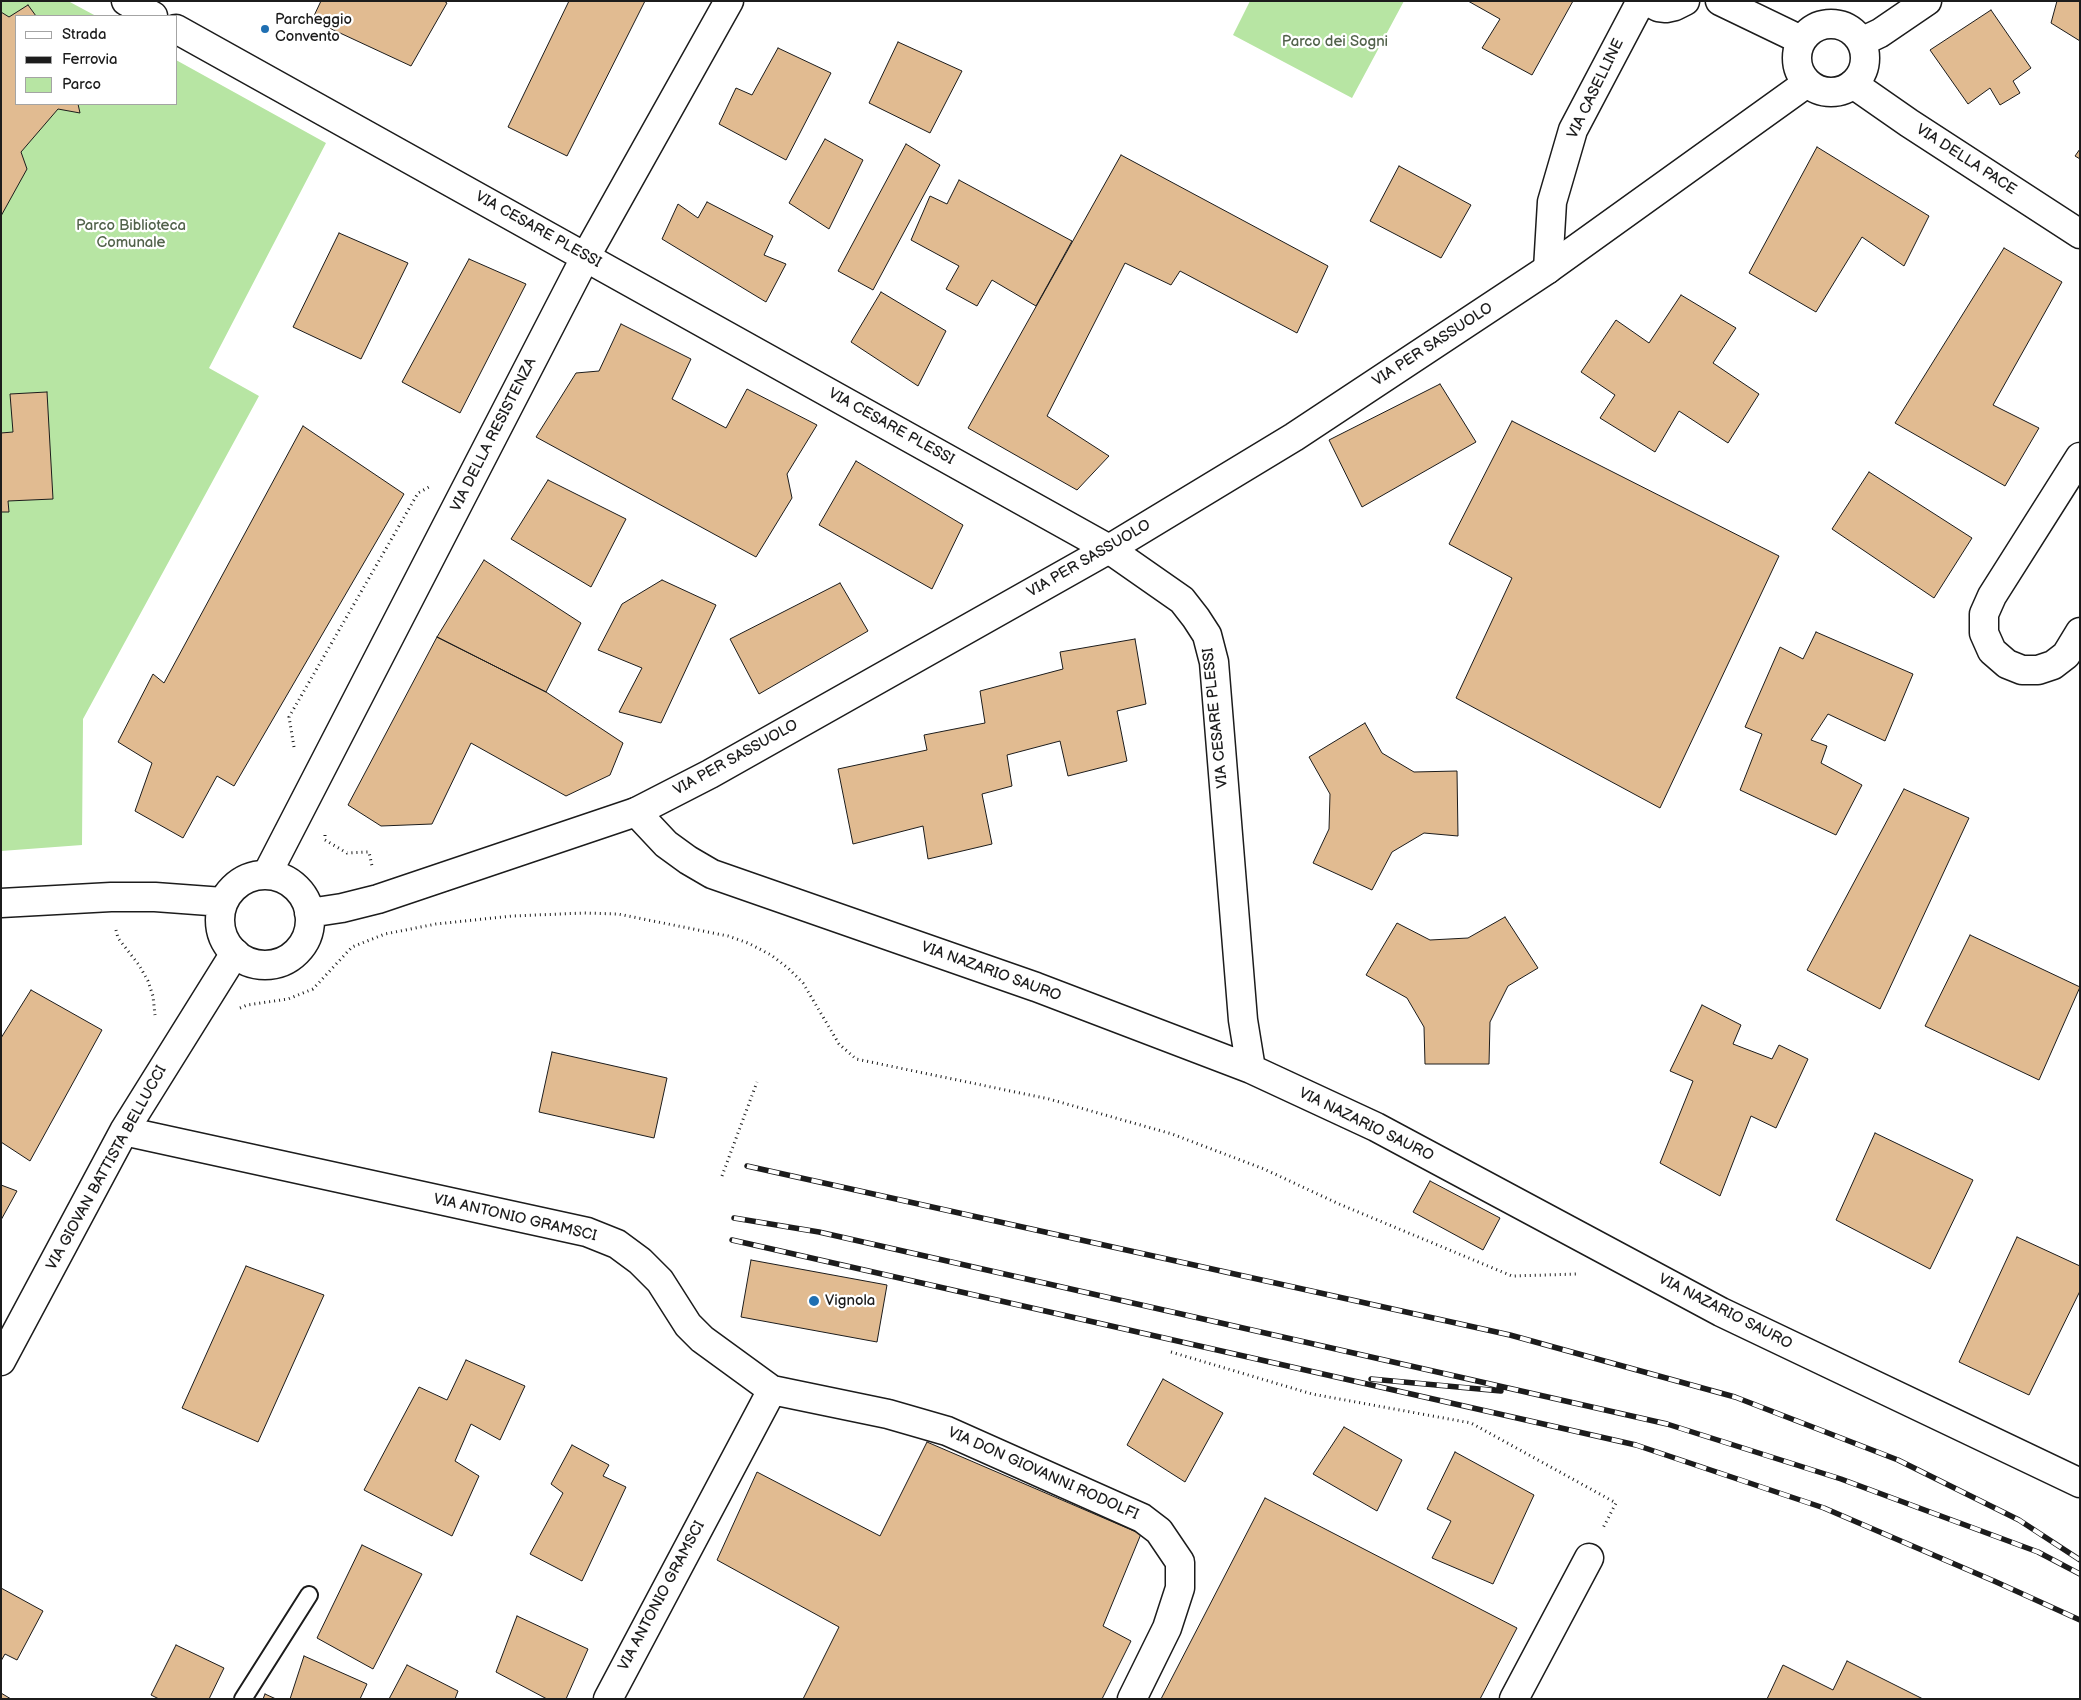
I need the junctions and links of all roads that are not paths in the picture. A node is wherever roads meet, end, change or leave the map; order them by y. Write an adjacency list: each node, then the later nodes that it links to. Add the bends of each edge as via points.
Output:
1 (126, 1): 8 (street)
2 (729, 1): 15 (street, VIA DELLA RESISTENZA)
3 (1641, 1): 16 (street, VIA CASELLINE, via 1573,130 1552,202)
4 (1647, 1): 5 (street, via 1666,8)
5 (1685, 1)
6 (1720, 1): 10 (street)
7 (1926, 1): 11 (street, via 1880,33)
8 (151, 15)
9 (178, 30): 15 (street, VIA CESARE PLESSI)
10 (1801, 40): 11 (street, via 1807,32 1826,23 1837,23 1855,33); 12 (street, via 1796,62)
11 (1861, 42): 13 (street, via 1863,69)
12 (1807, 83): 13 (street, via 1825,92 1844,90); 16 (street, VIA PER SASSUOLO)
13 (1853, 84): 14 (street, VIA DELLA PACE)
14 (2080, 234)
15 (586, 256): 18 (street, VIA CESARE PLESSI); 21 (street, VIA DELLA RESISTENZA)
16 (1548, 269): 18 (street, VIA PER SASSUOLO, via 1294,437)
17 (2080, 457): 19 (street, via 1992,596 1984,614 1984,634 1992,651 2007,664 2022,670 2038,670 2053,665 2066,655)
18 (1109, 549): 20 (street, VIA PER SASSUOLO, via 710,774); 26 (street, VIA CESARE PLESSI, via 1182,600 1207,635 1214,662 1243,1020)
19 (2080, 632)
20 (636, 812): 24 (street, VIA PER SASSUOLO, via 378,899); 26 (street, VIA NAZARIO SAURO, via 666,844 712,874 1036,987)
21 (267, 874): 22 (street, via 241,881); 24 (street, via 282,877 296,886 305,898)
22 (223, 902): 23 (street, via 155,896); 25 (street, via 220,929 225,943)
23 (1, 903)
24 (309, 913): 25 (street, via 305,940 298,951 286,960 259,965)
25 (235, 954): 27 (street, VIA GIOVAN BATTISTA BELLUCCI)
26 (1251, 1069): 30 (street, VIA NAZARIO SAURO, via 1376,1127 1721,1312)
27 (124, 1131): 28 (street, VIA GIOVAN BATTISTA BELLUCCI); 29 (street, VIA ANTONIO GRAMSCI, via 586,1232 617,1244 660,1281 697,1334)
28 (1, 1361)
29 (772, 1390): 34 (street, VIA ANTONIO GRAMSCI); 35 (street, VIA DON GIOVANNI RODOLFI, via 888,1414 947,1431 1142,1518 1159,1531 1180,1562 1180,1588 1167,1628)
30 (2080, 1483)
31 (1589, 1558): 36 (street)
32 (309, 1595): 33 (lane)
33 (243, 1699)
34 (608, 1699)
35 (1132, 1699)
36 (1514, 1699)

